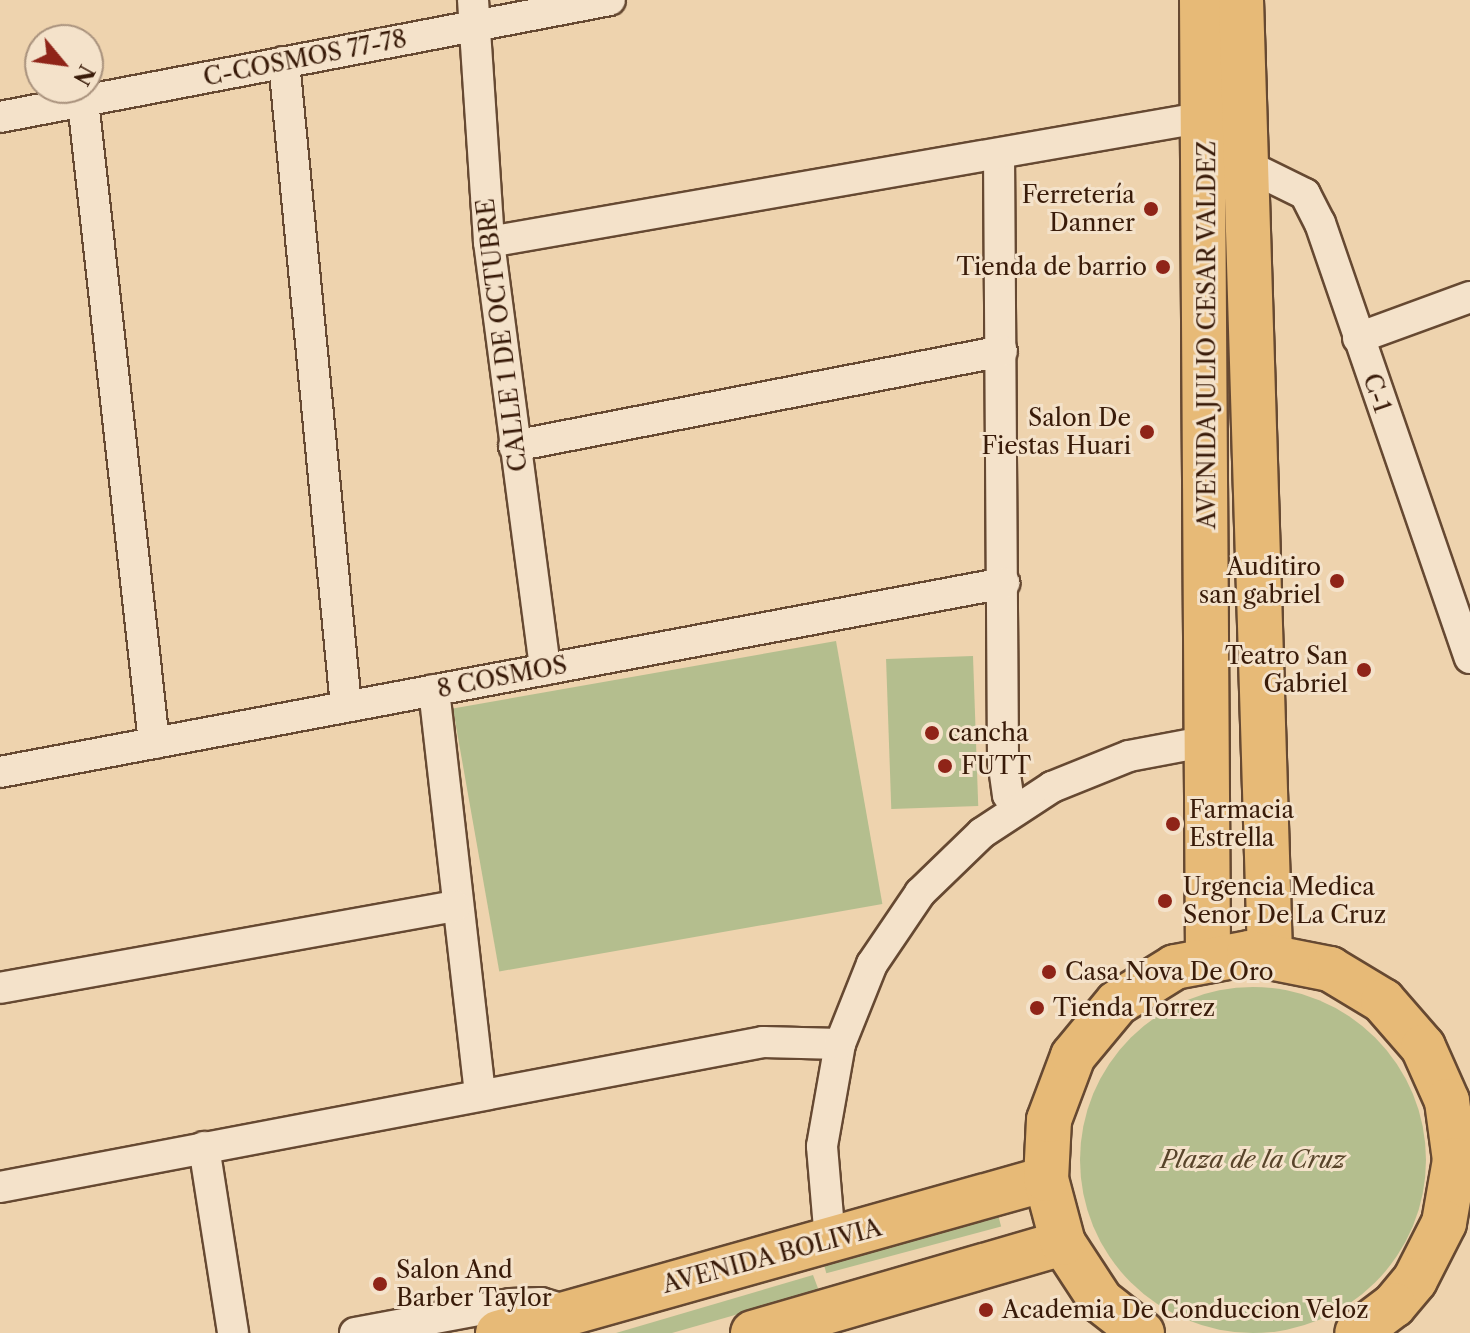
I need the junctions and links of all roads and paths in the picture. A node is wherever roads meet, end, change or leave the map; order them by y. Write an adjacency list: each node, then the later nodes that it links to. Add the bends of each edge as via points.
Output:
1 (610, 0): 4 (street, C-COSMOS 77-78)
2 (1202, 0): 10 (main road, AVENIDA JULIO CESAR VALDEZ)
3 (1241, 0): 12 (main road, AVENIDA JULIO CESAR VALDEZ)
4 (474, 13): 5 (street, C-COSMOS 77-78); 13 (street, CALLE 1 DE OCTUBRE)
5 (284, 62): 6 (street, C-COSMOS 77-78); 22 (street)
6 (104, 97)
7 (67, 104): 9 (street, C-COSMOS 77-78)
8 (83, 104): 24 (street)
9 (0, 117)
10 (1205, 117): 11 (street); 23 (main road, AVENIDA JULIO CESAR VALDEZ)
11 (999, 154): 13 (street); 16 (street)
12 (1244, 164): 15 (street, C-1, via 1305,194 1320,223); 28 (main road, AVENIDA JULIO CESAR VALDEZ)
13 (489, 242): 17 (street, CALLE 1 DE OCTUBRE)
14 (1470, 297): 15 (street)
15 (1358, 338): 19 (street, C-1)
16 (1002, 351): 17 (street); 18 (street)
17 (514, 446): 20 (street, CALLE 1 DE OCTUBRE)
18 (1004, 583): 20 (street, 8 COSMOS); 26 (street, via 1003,760 1008,795)
19 (1470, 658)
20 (545, 669): 21 (street, 8 COSMOS)
21 (434, 690): 22 (street, 8 COSMOS); 27 (street)
22 (346, 706): 24 (street, 8 COSMOS)
23 (1209, 741): 26 (street, via 1169,746 1089,769); 29 (main road, AVENIDA JULIO CESAR VALDEZ)
24 (154, 743): 25 (street, 8 COSMOS)
25 (0, 772)
26 (1017, 807): 31 (street, via 971,842 920,893 872,964)
27 (456, 906): 30 (street); 33 (street)
28 (1270, 954): 29 (main road); 32 (main road, via 1330,969 1368,990)
29 (1208, 957): 36 (main road, via 1145,983 1089,1032 1058,1087 1049,1120)
30 (0, 988)
31 (840, 1044): 33 (street, via 763,1042); 38 (street, via 822,1146)
32 (1454, 1069): 34 (main road)
33 (480, 1093): 35 (street)
34 (1462, 1125): 47 (main road, via 1452,1192 1432,1253 1394,1305)
35 (204, 1147): 37 (street); 42 (street)
36 (1046, 1179): 38 (main road, AVENIDA BOLIVIA); 39 (main road)
37 (0, 1187)
38 (830, 1240): 40 (main road, AVENIDA BOLIVIA)
39 (1063, 1243): 41 (main road); 46 (main road, via 1101,1301)
40 (568, 1312): 43 (street, via 541,1303 510,1304); 44 (main road, AVENIDA BOLIVIA)
41 (814, 1324): 45 (main road)
42 (233, 1333)
43 (355, 1333)
44 (498, 1333)
45 (753, 1333)
46 (1142, 1333)
47 (1357, 1333)

